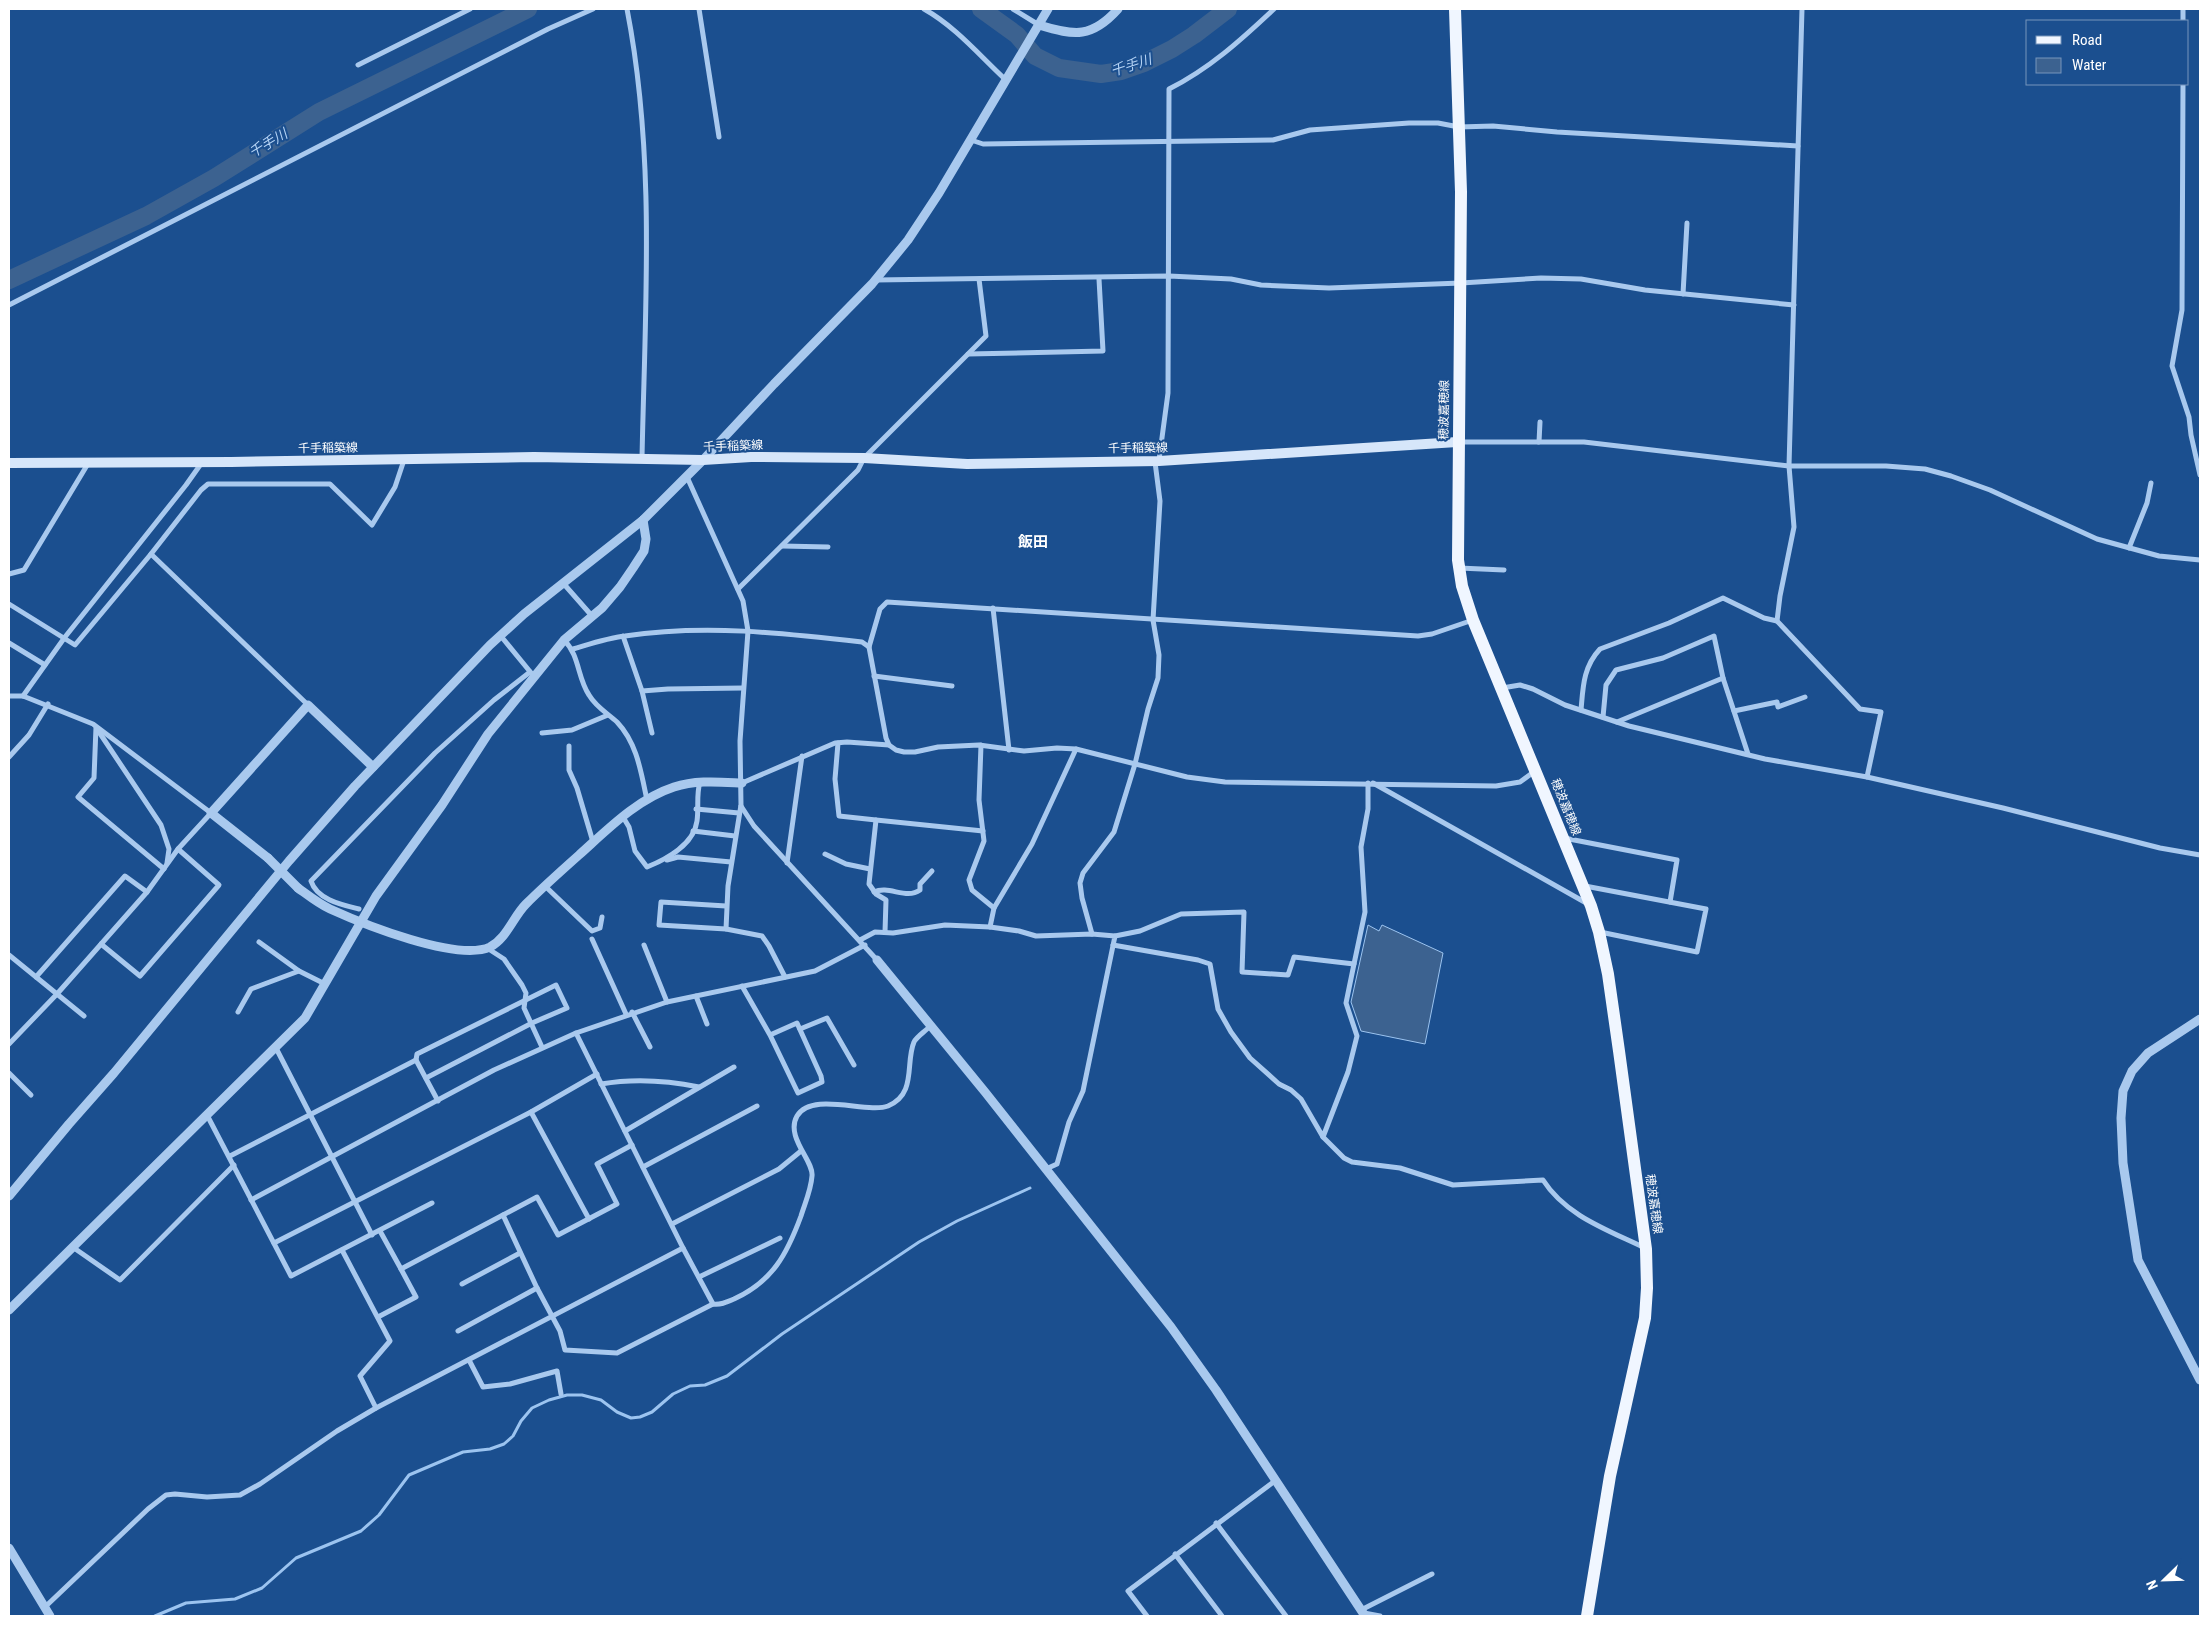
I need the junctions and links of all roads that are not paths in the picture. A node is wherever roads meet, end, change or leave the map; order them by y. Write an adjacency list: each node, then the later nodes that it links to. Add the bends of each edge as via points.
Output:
1 (470, 9): 13 (street)
2 (593, 9): 28 (street)
3 (627, 9): 35 (street, via 645,151 647,265)
4 (700, 9): 17 (street)
5 (924, 9): 14 (street, via 964,38)
6 (1013, 9): 12 (street)
7 (1048, 9): 12 (street)
8 (1118, 9): 12 (street, via 1107,21 1084,33)
9 (1274, 9): 19 (street, via 1212,64 1169,89)
10 (1455, 9): 16 (main road, 穂波嘉穂線)
11 (1802, 9): 20 (street)
12 (1039, 25): 14 (street)
13 (358, 65)
14 (1008, 77): 18 (street)
15 (2183, 85): 43 (street, via 2182,310 2172,366 2189,417)
16 (1460, 127): 19 (street, via 1409,123 1310,130 1273,140); 20 (street, via 1493,126); 26 (main road, 穂波嘉穂線)
17 (719, 137)
18 (971, 140): 19 (street, via 984,144); 25 (street, via 908,240)
19 (1169, 142): 22 (street)
20 (1798, 146): 29 (street)
21 (1687, 223): 27 (street)
22 (1169, 276): 24 (street); 26 (street, via 1329,288); 40 (street, via 1168,393)
23 (978, 279): 24 (street); 25 (street); 30 (street, via 986,336)
24 (1099, 279): 30 (street, via 1103,351)
25 (875, 280): 37 (street)
26 (1461, 283): 27 (street, via 1581,279); 32 (main road, 穂波嘉穂線)
27 (1683, 294): 29 (street)
28 (9, 305)
29 (1794, 305): 42 (street)
30 (968, 354): 34 (street)
31 (1540, 422): 33 (street)
32 (1457, 442): 33 (street); 40 (main road, 千手稲築線); 52 (main road, 穂波嘉穂線)
33 (1539, 442): 42 (street, via 1584,442)
34 (864, 458): 37 (main road, 千手稲築線); 40 (main road, 千手稲築線, via 967,464); 47 (street, via 858,470)
35 (642, 459): 36 (main road, 千手稲築線); 37 (main road, 千手稲築線)
36 (404, 460): 39 (main road, 千手稲築線); 50 (street, via 395,487 372,525 330,484 208,484)
37 (703, 460): 44 (street)
38 (90, 461): 39 (main road, 千手稲築線); 41 (main road, 千手稲築線); 54 (street, via 24,570)
39 (203, 461): 66 (street)
40 (1157, 461): 60 (street, via 1160,501)
41 (9, 463)
42 (1790, 466): 49 (street, via 1925,469 1967,482 2097,539); 62 (street, via 1794,527)
43 (2200, 474)
44 (687, 477): 46 (street); 56 (street)
45 (2151, 484): 49 (street)
46 (643, 520): 55 (street); 59 (street, via 644,551 620,588)
47 (782, 546): 48 (street); 56 (street)
48 (828, 547)
49 (2129, 548): 51 (street, via 2159,556)
50 (151, 554): 66 (street, via 75,645); 83 (street)
51 (2200, 560)
52 (1459, 568): 53 (street); 61 (main road, 穂波嘉穂線)
53 (1504, 570)
54 (9, 574)
55 (563, 583): 59 (street); 64 (street)
56 (738, 589): 63 (street)
57 (9, 604): 66 (street)
58 (993, 608): 60 (street); 69 (street, via 887,602 880,609); 97 (street)
59 (592, 616): 67 (street)
60 (1153, 620): 61 (street, via 1418,636); 101 (street, via 1160,656 1158,678)
61 (1473, 620): 77 (main road, 穂波嘉穂線)
62 (1777, 621): 84 (street, via 1723,598 1600,649 1593,656 1584,679); 104 (street, via 1860,708 1881,712)
63 (748, 631): 65 (street, via 681,630); 69 (street, via 862,642); 76 (street)
64 (500, 636): 72 (street); 102 (street)
65 (623, 636): 70 (street); 78 (street)
66 (65, 637): 71 (street)
67 (564, 640): 70 (street); 72 (street)
68 (9, 643): 71 (street)
69 (869, 647): 73 (street)
70 (573, 649): 86 (street, via 589,695)
71 (45, 665): 80 (street)
72 (532, 674): 137 (street, via 494,700 435,753 311,881 319,893 336,903); 139 (street)
73 (874, 676): 75 (street); 93 (street)
74 (1723, 678): 85 (street); 87 (street, via 1714,636 1663,658 1616,670 1606,685); 88 (street)
75 (952, 686)
76 (744, 688): 78 (street); 106 (street, via 740,740)
77 (1502, 688): 84 (street, via 1520,685); 103 (main road, 穂波嘉穂線)
78 (642, 691): 91 (street)
79 (9, 696): 80 (street)
80 (23, 696): 82 (street)
81 (1805, 697): 85 (street, via 1778,707 1777,702)
82 (48, 704): 89 (street); 100 (street, via 29,736)
83 (308, 705): 102 (street); 112 (street)
84 (1581, 710): 87 (street)
85 (1734, 711): 98 (street)
86 (608, 715): 90 (street, via 572,730); 108 (street, via 627,734 634,748)
87 (1603, 718): 88 (street)
88 (1617, 722): 98 (street)
89 (96, 727): 112 (street); 126 (street, via 160,825 169,849); 126 (street, via 94,778 78,796)
90 (542, 732)
91 (652, 733)
92 (838, 743): 93 (street); 99 (street); 114 (street, via 835,779 839,816)
93 (889, 745): 94 (street, via 896,750 915,752 938,747)
94 (981, 745): 97 (street); 116 (street, via 979,800)
95 (569, 746): 119 (street, via 569,770)
96 (1076, 749): 97 (street); 101 (street); 136 (street, via 1032,844)
97 (1009, 750)
98 (1748, 754): 104 (street)
99 (802, 756): 106 (street); 125 (street)
100 (9, 757)
101 (1135, 764): 107 (street, via 1187,777 1225,782); 144 (street, via 1114,832 1083,873 1080,883)
102 (373, 768): 204 (street, via 288,861)
103 (1536, 771): 107 (street, via 1507,786); 118 (main road, 穂波嘉穂線)
104 (1866, 777): 122 (street)
105 (700, 782): 106 (street); 108 (street, via 674,788); 110 (street)
106 (742, 783): 109 (street)
107 (1370, 783): 135 (street); 156 (street, via 1361,847 1365,912)
108 (647, 800): 113 (street)
109 (741, 805): 111 (street); 125 (street, via 754,826)
110 (696, 809): 111 (street); 115 (street)
111 (739, 813): 117 (street)
112 (212, 814): 120 (street); 139 (street, bridge, via 268,858 298,888 329,909)
113 (623, 817): 119 (street); 123 (street, via 635,851 648,867)
114 (876, 820): 116 (street); 127 (street)
115 (693, 831): 117 (street); 123 (street)
116 (983, 831): 136 (street, via 982,849 969,880 972,890)
117 (735, 836): 124 (street)
118 (1564, 838): 129 (main road, 穂波嘉穂線); 133 (street, via 1677,860)
119 (593, 843): 130 (street)
120 (178, 849): 126 (street); 149 (street, via 219,885 140,976)
121 (825, 854): 127 (street, via 846,864)
122 (2200, 855)
123 (664, 860): 124 (street, via 678,857)
124 (731, 862): 134 (street)
125 (787, 863): 147 (street)
126 (165, 866): 131 (street)
127 (870, 869): 132 (street, via 869,884)
128 (932, 871): 132 (street, via 917,892 885,889)
129 (1583, 885): 133 (street); 135 (main road, 穂波嘉穂線)
130 (545, 886): 138 (street, via 592,932 600,928); 153 (street)
131 (146, 892): 149 (street); 158 (street, via 125,876)
132 (874, 892): 142 (street, via 886,900)
133 (1670, 902): 143 (street, via 1706,909 1697,952)
134 (726, 906): 141 (street); 141 (street, via 661,902 659,924)
135 (1591, 906): 143 (main road, 穂波嘉穂線)
136 (994, 908): 140 (street)
137 (359, 909)
138 (602, 917)
139 (361, 922): 153 (street, via 402,938 457,949); 160 (street)
140 (990, 927): 142 (street, via 945,925 893,934); 144 (street, via 1036,936)
141 (726, 929): 159 (street, via 762,936)
142 (885, 932): 147 (street, via 875,932)
143 (1600, 932): 217 (main road, 穂波嘉穂線, via 1620,1050)
144 (1092, 934): 145 (street)
145 (1115, 936): 151 (street); 156 (street, via 1140,931 1181,914 1244,912 1242,972 1288,975 1294,957)
146 (592, 939): 168 (street)
147 (860, 940): 152 (street)
148 (260, 942): 157 (street)
149 (101, 944): 162 (street)
150 (644, 945): 165 (street)
151 (1113, 945): 196 (street, via 1210,964 1218,1009 1231,1032 1250,1058 1301,1099); 203 (street, via 1083,1091 1068,1122 1057,1164)
152 (865, 946): 155 (street); 159 (street, via 815,971)
153 (487, 948): 164 (street, via 511,966)
154 (9, 955): 158 (street)
155 (877, 960): 173 (street)
156 (1354, 964): 196 (street, via 1346,1003 1357,1036 1348,1072)
157 (299, 971): 160 (street); 166 (street, via 250,989)
158 (36, 977): 162 (street)
159 (785, 978): 161 (street)
160 (325, 984): 180 (street, via 305,1018)
161 (742, 986): 163 (street); 176 (street)
162 (57, 994): 169 (street); 177 (street)
163 (696, 996): 165 (street); 172 (street)
164 (526, 999): 171 (street, via 524,1008); 171 (street, via 556,985 567,1008); 181 (street, via 417,1054)
165 (667, 1002): 167 (street)
166 (238, 1012)
167 (632, 1012): 168 (street); 179 (street)
168 (626, 1014): 175 (street)
169 (84, 1016)
170 (2200, 1019): 230 (street, via 2148,1053 2132,1071 2123,1090 2121,1118 2123,1163 2138,1260)
171 (532, 1023): 178 (street); 186 (street)
172 (707, 1024)
173 (930, 1026): 198 (street, via 915,1041 907,1086 900,1099 880,1108 836,1103 800,1112 795,1124); 203 (street)
174 (800, 1030): 176 (street, via 797,1023); 176 (street, via 822,1079 819,1084 798,1093); 182 (street, via 827,1018)
175 (576, 1033): 178 (street); 185 (street)
176 (770, 1035)
177 (9, 1044)
178 (542, 1047): 190 (street)
179 (650, 1047)
180 (276, 1048): 193 (street); 194 (street)
181 (416, 1060): 186 (street); 194 (street)
182 (854, 1065)
183 (734, 1068): 188 (street)
184 (9, 1073): 189 (street)
185 (597, 1074): 187 (street); 192 (street)
186 (426, 1078): 190 (street)
187 (601, 1084): 188 (street, via 627,1079 668,1080); 195 (street)
188 (700, 1087): 195 (street)
189 (31, 1095)
190 (438, 1101): 200 (street)
191 (757, 1106): 202 (street)
192 (531, 1112): 206 (street); 209 (street)
193 (207, 1114): 199 (street); 215 (street)
194 (310, 1114): 199 (street); 200 (street)
195 (624, 1131): 197 (street)
196 (1324, 1137): 217 (street, via 1352,1162 1400,1168 1453,1185 1543,1180 1557,1199 1579,1215)
197 (632, 1145): 202 (street); 209 (street, via 597,1164 617,1204)
198 (801, 1151): 210 (street, via 779,1168); 224 (street, via 813,1173 811,1186 780,1262 749,1292 719,1305)
199 (230, 1156): 201 (street)
200 (331, 1156): 205 (street); 206 (street)
201 (234, 1165): 205 (street); 215 (street, via 120,1280)
202 (643, 1167): 210 (street)
203 (1046, 1169): 233 (street, via 1171,1327)
204 (9, 1196)
205 (251, 1200): 214 (street)
206 (354, 1202): 212 (street); 214 (street)
207 (432, 1203): 211 (street)
208 (503, 1215): 209 (street, via 537,1197 558,1235); 219 (street); 220 (street)
209 (589, 1219)
210 (672, 1224): 216 (street)
211 (380, 1231): 212 (street); 220 (street)
212 (372, 1235): 218 (street)
213 (780, 1238): 221 (street)
214 (274, 1243): 218 (street, via 291,1276)
215 (74, 1248): 225 (street)
216 (684, 1248): 221 (street); 227 (street)
217 (1646, 1249): 245 (main road, 穂波嘉穂線, via 1644,1318 1610,1476)
218 (342, 1250): 226 (street)
219 (520, 1252): 222 (street); 223 (street)
220 (401, 1269): 226 (street, via 416,1297)
221 (699, 1278): 224 (street)
222 (462, 1284)
223 (537, 1288): 227 (street); 228 (street)
224 (713, 1304): 227 (street, via 617,1353 565,1350)
225 (9, 1310)
226 (378, 1317): 232 (street, via 390,1341 360,1376)
227 (553, 1317): 229 (street)
228 (458, 1331)
229 (469, 1360): 231 (street, via 483,1387 557,1372); 232 (street)
230 (2200, 1380)
231 (561, 1394)
232 (376, 1408): 238 (street, via 240,1495 166,1495)
233 (1276, 1480): 234 (street); 239 (street)
234 (1216, 1524): 236 (street); 243 (street)
235 (9, 1550): 238 (street)
236 (1176, 1554): 241 (street, via 1128,1591); 242 (street)
237 (1432, 1574): 239 (street)
238 (45, 1607): 240 (street)
239 (1363, 1613): 244 (street)
240 (50, 1616)
241 (1147, 1616)
242 (1222, 1616)
243 (1286, 1616)
244 (1380, 1616)
245 (1587, 1616)

